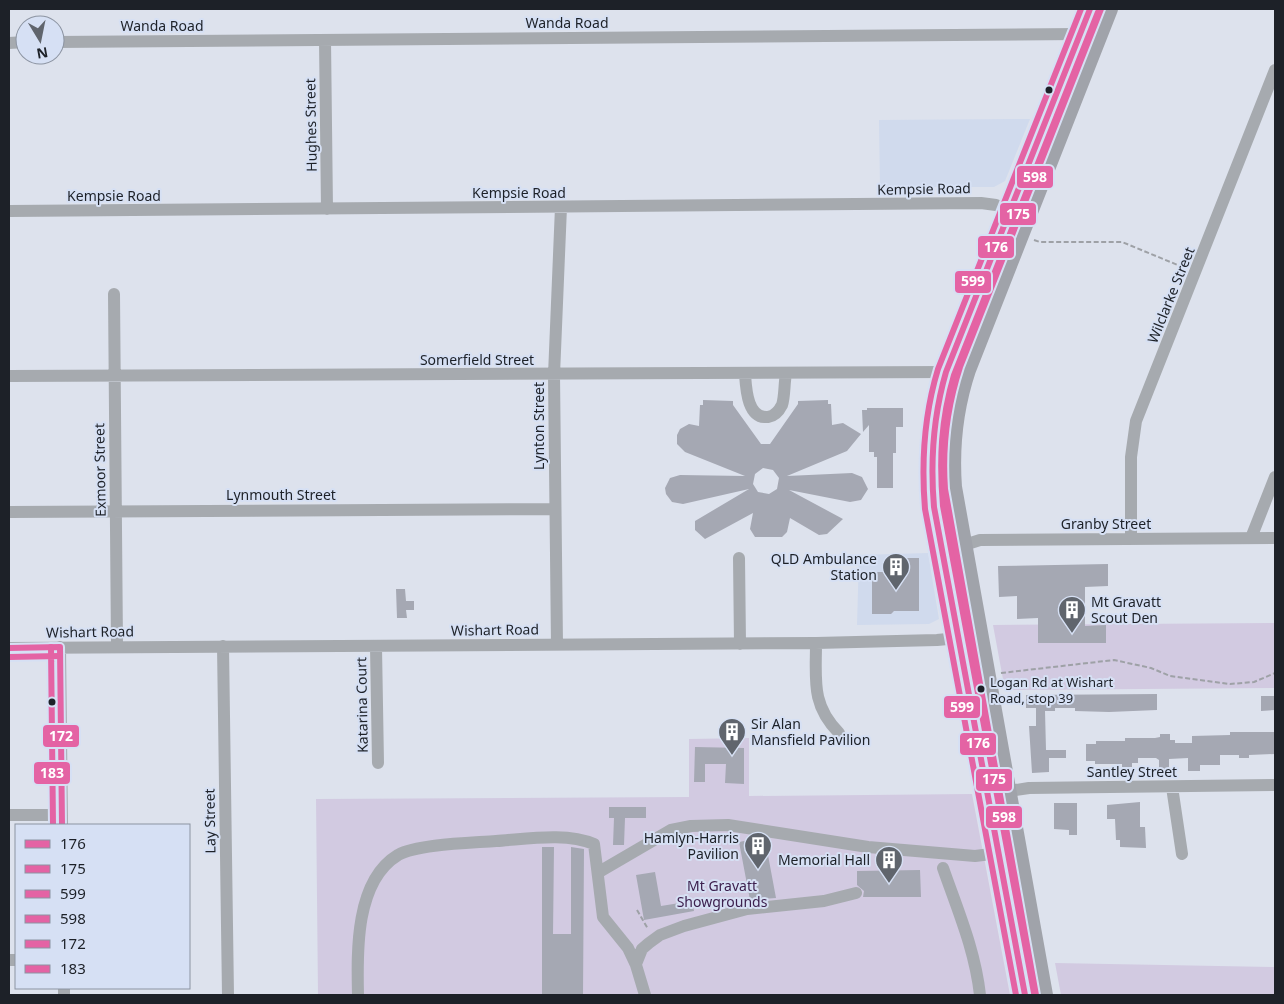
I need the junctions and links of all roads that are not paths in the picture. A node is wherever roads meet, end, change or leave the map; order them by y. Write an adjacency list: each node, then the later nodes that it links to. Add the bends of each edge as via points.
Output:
1 (1090, 9): 3 (main road)
2 (1110, 9): 11 (main road)
3 (1080, 34): 4 (street, Wanda Road); 9 (main road)
4 (325, 40): 5 (street, Wanda Road); 8 (street, Hughes Street)
5 (65, 42)
6 (1275, 70): 25 (street, Wilclarke Street, via 1136,421 1131,457)
7 (561, 207): 8 (street, Kempsie Road); 9 (street, Kempsie Road, via 981,203); 16 (street, Lynton Street)
8 (327, 209): 10 (street, Kempsie Road)
9 (1010, 211): 11 (street, Kempsie Road); 13 (main road)
10 (9, 212)
11 (1028, 218): 26 (main road, via 968,370 957,408 952,464)
12 (114, 294): 18 (street, Exmoor Street)
13 (946, 372): 15 (street, Somerfield Street); 28 (main road, via 930,445 934,507)
14 (744, 374): 15 (street, Somerfield Street); 15 (street, via 750,406 763,417 778,412); 16 (street, Somerfield Street)
15 (786, 374)
16 (554, 375): 18 (street, Somerfield Street); 20 (street, Lynton Street)
17 (9, 376): 18 (street, Somerfield Street)
18 (114, 376): 21 (street, Exmoor Street)
19 (1275, 477): 23 (street)
20 (554, 509): 21 (street, Lynmouth Street); 33 (street, Lynton Street)
21 (116, 511): 22 (street, Lynmouth Street); 34 (street, Exmoor Street)
22 (9, 512)
23 (1252, 538): 24 (street, Granby Street); 25 (street, Granby Street)
24 (1275, 538)
25 (1131, 539): 26 (street, Granby Street, via 980,540)
26 (965, 544): 28 (street); 29 (main road)
27 (739, 558): 32 (street)
28 (946, 562): 30 (main road)
29 (980, 636): 30 (street, Wishart Road); 43 (main road)
30 (960, 638): 31 (street, Wishart Road); 44 (main road)
31 (816, 643): 32 (street, Wishart Road); 39 (street, via 816,694 828,722)
32 (740, 644): 33 (street, Wishart Road)
33 (557, 645): 36 (street, Wishart Road)
34 (117, 646): 35 (street, Wishart Road); 37 (street, Wishart Road)
35 (223, 646): 36 (street, Wishart Road); 53 (street, Lay Street)
36 (376, 646): 40 (street, Katarina Court)
37 (60, 647): 38 (street, Wishart Road); 46 (street)
38 (9, 648)
39 (839, 734)
40 (378, 763)
41 (1275, 785): 42 (street, Santley Street)
42 (1172, 787): 43 (street, Santley Street); 48 (street)
43 (1007, 790): 44 (street, Santley Street); 58 (main road)
44 (989, 794): 47 (main road)
45 (9, 816): 46 (street)
46 (62, 820)
47 (999, 853): 50 (street, via 975,856 868,847 728,825 691,826 671,830); 57 (main road)
48 (1182, 854)
49 (943, 868): 56 (street, via 970,939)
50 (598, 872): 52 (street, via 603,916 616,930); 54 (street, via 594,844 582,839 487,842 427,847 399,854 382,869 370,890 360,920)
51 (856, 893): 52 (street, via 824,901 747,909 684,926 649,943 642,949)
52 (636, 964): 55 (street)
53 (228, 995)
54 (358, 995)
55 (645, 995)
56 (980, 995)
57 (1025, 995)
58 (1045, 995)

